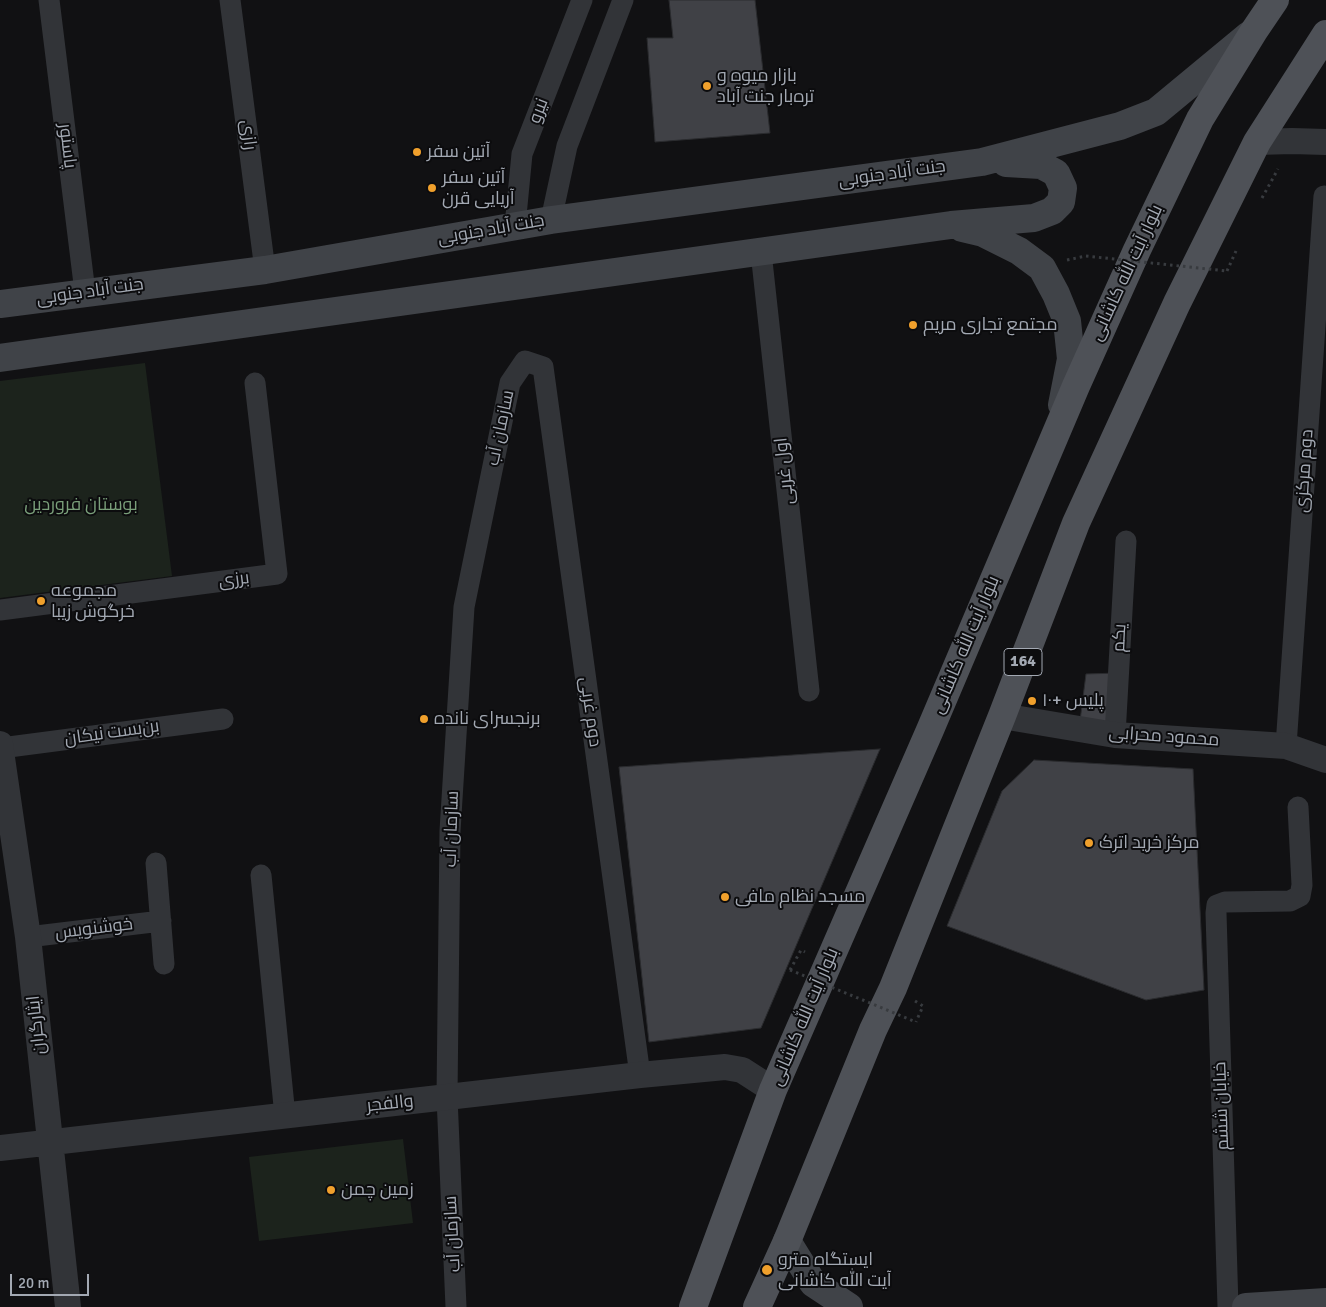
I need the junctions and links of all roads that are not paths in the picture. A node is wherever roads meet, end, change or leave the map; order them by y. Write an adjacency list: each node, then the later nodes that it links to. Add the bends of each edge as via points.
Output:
1 (49, 0): 17 (street, پاستور)
2 (230, 0): 16 (street, رازی)
3 (582, 0): 14 (street, نیرو, via 522,154)
4 (622, 0): 12 (street, via 567,146)
5 (1275, 0): 6 (main road, بلوار آیت الله کاشانی)
6 (1254, 31): 10 (main road, via 1156,112 1120,126); 22 (main road, بلوار آیت الله کاشانی, via 1200,119 1137,250)
7 (1326, 34): 8 (main road, 164)
8 (1257, 142): 9 (street); 26 (main road, 164, via 1177,303 1076,523)
9 (1326, 142)
10 (982, 162): 12 (main road, جنت آباد جنوبی); 13 (main road, via 1041,165 1056,173 1063,188 1061,202 1052,211 1034,218)
11 (1324, 196): 30 (street, دوم مرکزی)
12 (551, 220): 14 (main road, جنت آباد جنوبی)
13 (951, 225): 15 (main road); 22 (main road, via 983,233 1019,251 1042,268 1066,321 1071,359 1062,405)
14 (515, 226): 16 (main road, جنت آباد جنوبی)
15 (761, 252): 19 (main road); 25 (street, اول غربی)
16 (265, 270): 17 (main road, جنت آباد جنوبی)
17 (85, 292): 18 (main road, جنت آباد جنوبی)
18 (0, 304)
19 (0, 358)
20 (526, 361): 39 (street, دوم غربی, via 543,367); 41 (street, سازمان آب, via 510,383 464,607 450,831)
21 (255, 383): 24 (street, برزی, via 277,574)
22 (1036, 480): 40 (main road, بلوار آیت الله کاشانی)
23 (1126, 541): 28 (street, یکم)
24 (0, 610)
25 (810, 691)
26 (1002, 716): 28 (street, محمود محرابی); 45 (main road, 164)
27 (223, 718): 31 (street, بن‌بست نیکان)
28 (1115, 735): 30 (street, محمود محرابی)
29 (0, 744): 31 (street, ایثارگران)
30 (1286, 746): 32 (street, محمود محرابی)
31 (1, 748): 37 (street, ایثارگران)
32 (1326, 760)
33 (1298, 807): 52 (street, خیابان ششم, via 1300,896 1290,901 1224,902 1218,905 1216,913)
34 (156, 863): 36 (street)
35 (261, 875): 42 (street)
36 (161, 921): 37 (street, خوشنویس); 38 (street)
37 (28, 937): 43 (street, ایثارگران)
38 (164, 964)
39 (640, 1075): 40 (street, والفجر, via 725,1067 742,1070); 41 (street, والفجر)
40 (773, 1090): 49 (main road, بلوار آیت الله کاشانی)
41 (447, 1097): 42 (street, والفجر); 48 (street, سازمان آب)
42 (285, 1116): 43 (street, والفجر)
43 (49, 1143): 44 (street, والفجر); 47 (street, ایثارگران)
44 (0, 1148)
45 (787, 1240): 50 (main road, 164); 51 (main road, via 813,1282)
46 (1326, 1302): 53 (main road)
47 (68, 1307)
48 (456, 1307)
49 (693, 1307)
50 (757, 1307)
51 (849, 1307)
52 (1228, 1307)
53 (1246, 1307)

